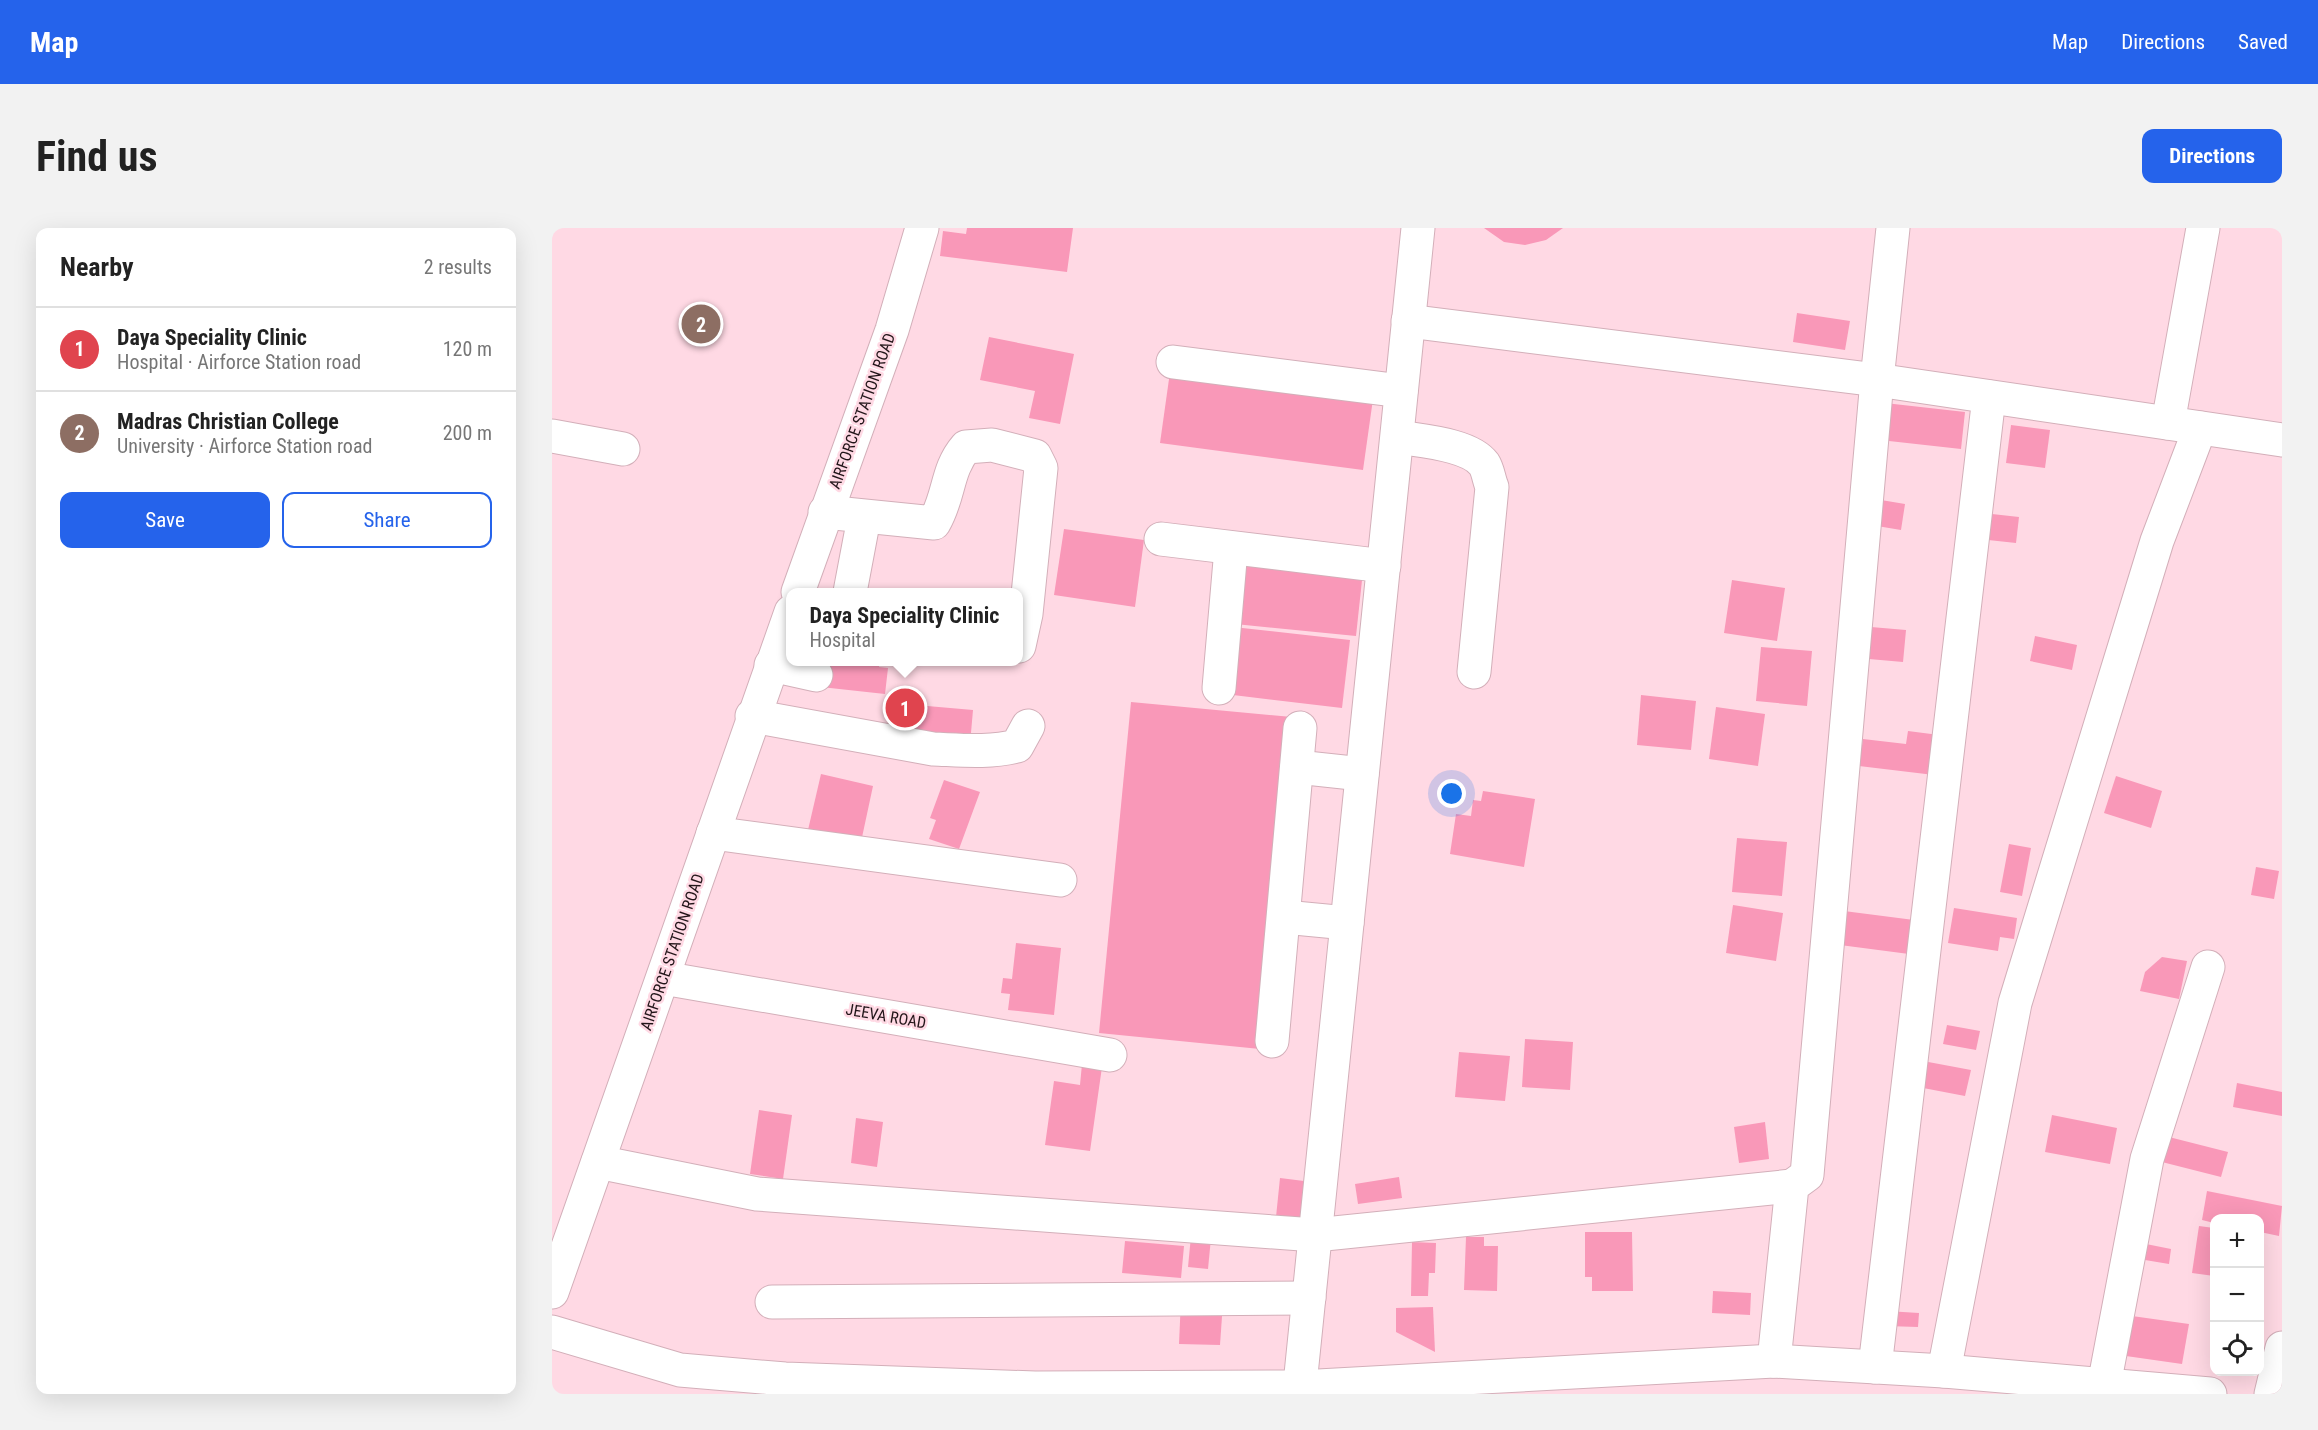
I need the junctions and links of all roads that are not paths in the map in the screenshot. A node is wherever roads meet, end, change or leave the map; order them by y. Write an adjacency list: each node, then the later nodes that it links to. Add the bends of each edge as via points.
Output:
1 (922, 228): 15 (street, AIRFORCE STATION ROAD, via 892,330)
2 (1418, 228): 5 (street)
3 (1893, 228): 7 (street)
4 (2203, 228): 10 (street)
5 (1408, 321): 7 (street); 8 (street)
6 (1173, 362): 8 (street)
7 (1877, 380): 9 (street); 42 (street, via 1807,1175)
8 (1401, 391): 12 (street)
9 (1989, 397): 10 (street); 50 (street)
10 (2184, 425): 13 (street); 51 (street, via 2157,541 2015,1003)
11 (552, 436): 14 (street)
12 (1398, 437): 19 (street); 25 (street, via 1464,451 1483,464 1491,487)
13 (2282, 440)
14 (623, 448)
15 (825, 513): 16 (street); 20 (street, AIRFORCE STATION ROAD)
16 (864, 518): 21 (street); 22 (street, via 934,524 944,507 955,460 966,447 992,445 1035,456 1041,468)
17 (1161, 539): 18 (street)
18 (1231, 549): 19 (street); 27 (street)
19 (1384, 566): 32 (street)
20 (799, 588)
21 (851, 588)
22 (1023, 628)
23 (786, 629): 24 (street, AIRFORCE STATION ROAD)
24 (771, 665): 26 (street); 28 (street, AIRFORCE STATION ROAD)
25 (1474, 672)
26 (816, 675)
27 (1219, 688)
28 (752, 716): 29 (street, via 960,750 1017,746); 33 (street, AIRFORCE STATION ROAD)
29 (1028, 726)
30 (1300, 728): 31 (street)
31 (1297, 767): 32 (street); 35 (street)
32 (1362, 774): 36 (street)
33 (713, 833): 34 (street); 38 (street, AIRFORCE STATION ROAD)
34 (1060, 880)
35 (1284, 917): 36 (street); 39 (street)
36 (1347, 923): 43 (street)
37 (2208, 967): 54 (street, via 2147,1159)
38 (663, 978): 40 (street, JEEVA ROAD); 41 (street, AIRFORCE STATION ROAD)
39 (1272, 1041)
40 (1110, 1055)
41 (598, 1162): 43 (street, via 757,1194); 44 (street, AIRFORCE STATION ROAD)
42 (1792, 1186): 43 (street); 49 (street)
43 (1315, 1235): 45 (street)
44 (552, 1292)
45 (1309, 1298): 46 (street); 55 (street)
46 (772, 1302)
47 (552, 1332): 53 (street, via 680,1370)
48 (2282, 1348): 58 (street)
49 (1774, 1361): 50 (street); 55 (street)
50 (1875, 1367): 52 (street)
51 (1944, 1371): 52 (street); 54 (street)
52 (1906, 1382)
53 (709, 1383): 56 (street, via 785,1379)
54 (2104, 1385): 57 (street)
55 (1299, 1390): 56 (street)
56 (1061, 1391)
57 (2210, 1394)
58 (2271, 1394)

